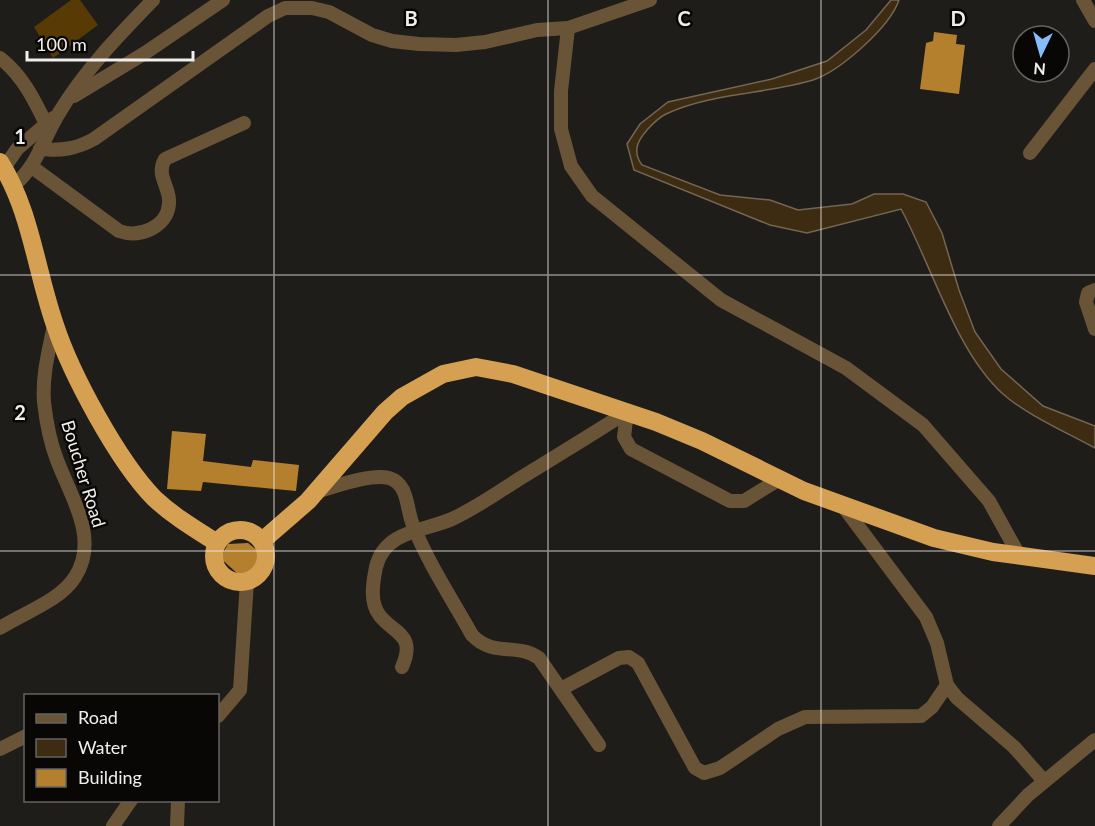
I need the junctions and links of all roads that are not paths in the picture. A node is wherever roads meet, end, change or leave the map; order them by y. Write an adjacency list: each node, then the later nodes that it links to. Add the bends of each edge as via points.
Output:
1 (153, 0): 9 (street, via 93,65)
2 (223, 0): 9 (street)
3 (650, 0): 6 (street)
4 (1083, 0): 5 (street)
5 (1095, 21)
6 (568, 28): 13 (street, via 537,30 485,42 419,44 372,35 329,12 285,8 268,16 94,139 61,151); 28 (street, via 561,129 571,166 592,196 721,300 846,369 923,425 989,501)
7 (0, 58): 12 (street, via 29,90)
8 (1095, 69): 14 (street)
9 (69, 99): 10 (street)
10 (59, 113): 12 (street); 13 (street)
11 (244, 123): 16 (street, via 172,153 161,166 170,204 160,222 140,234 129,235 106,223)
12 (46, 124): 15 (street)
13 (40, 149): 16 (street)
14 (1030, 153)
15 (2, 165): 17 (highway)
16 (33, 167): 17 (street)
17 (13, 186): 19 (highway)
18 (1095, 290): 20 (street, via 1088,293 1086,302)
19 (54, 325): 27 (highway, via 86,393 131,467 170,512); 31 (street, Boucher Road, via 45,369 44,402 57,460 84,531 82,564 63,589)
20 (1095, 329)
21 (627, 412): 22 (highway, via 702,441); 22 (street, via 624,436 631,449 730,501 744,501); 23 (highway, via 513,374 476,367 459,369 402,397); 25 (street, via 474,508 434,526)
22 (778, 480): 24 (highway)
23 (316, 492): 25 (street, via 388,478 405,492); 26 (highway)
24 (843, 506): 28 (highway, via 934,538); 33 (street, via 926,616)
25 (414, 529): 32 (street, via 386,549 377,563 372,587 380,616 402,634 406,644 407,657); 34 (street, via 472,635 487,647 531,652)
26 (262, 541): 27 (highway, via 250,531 235,530); 30 (highway, via 265,565)
27 (217, 543): 30 (highway, via 214,558 219,572 232,581)
28 (1020, 557): 29 (highway)
29 (1095, 566)
30 (247, 581): 35 (street, via 241,683)
31 (0, 627)
32 (402, 667)
33 (947, 685): 34 (street, via 921,716 806,717 778,729 720,768 705,773 695,768 633,658 619,658); 40 (street, via 1014,747)
34 (561, 689): 38 (street)
35 (219, 715)
36 (24, 737): 39 (street)
37 (1095, 740): 40 (street)
38 (599, 745)
39 (0, 748)
40 (1044, 781): 45 (street)
41 (130, 802): 43 (street)
42 (178, 802): 44 (street)
43 (113, 826)
44 (177, 826)
45 (999, 826)

